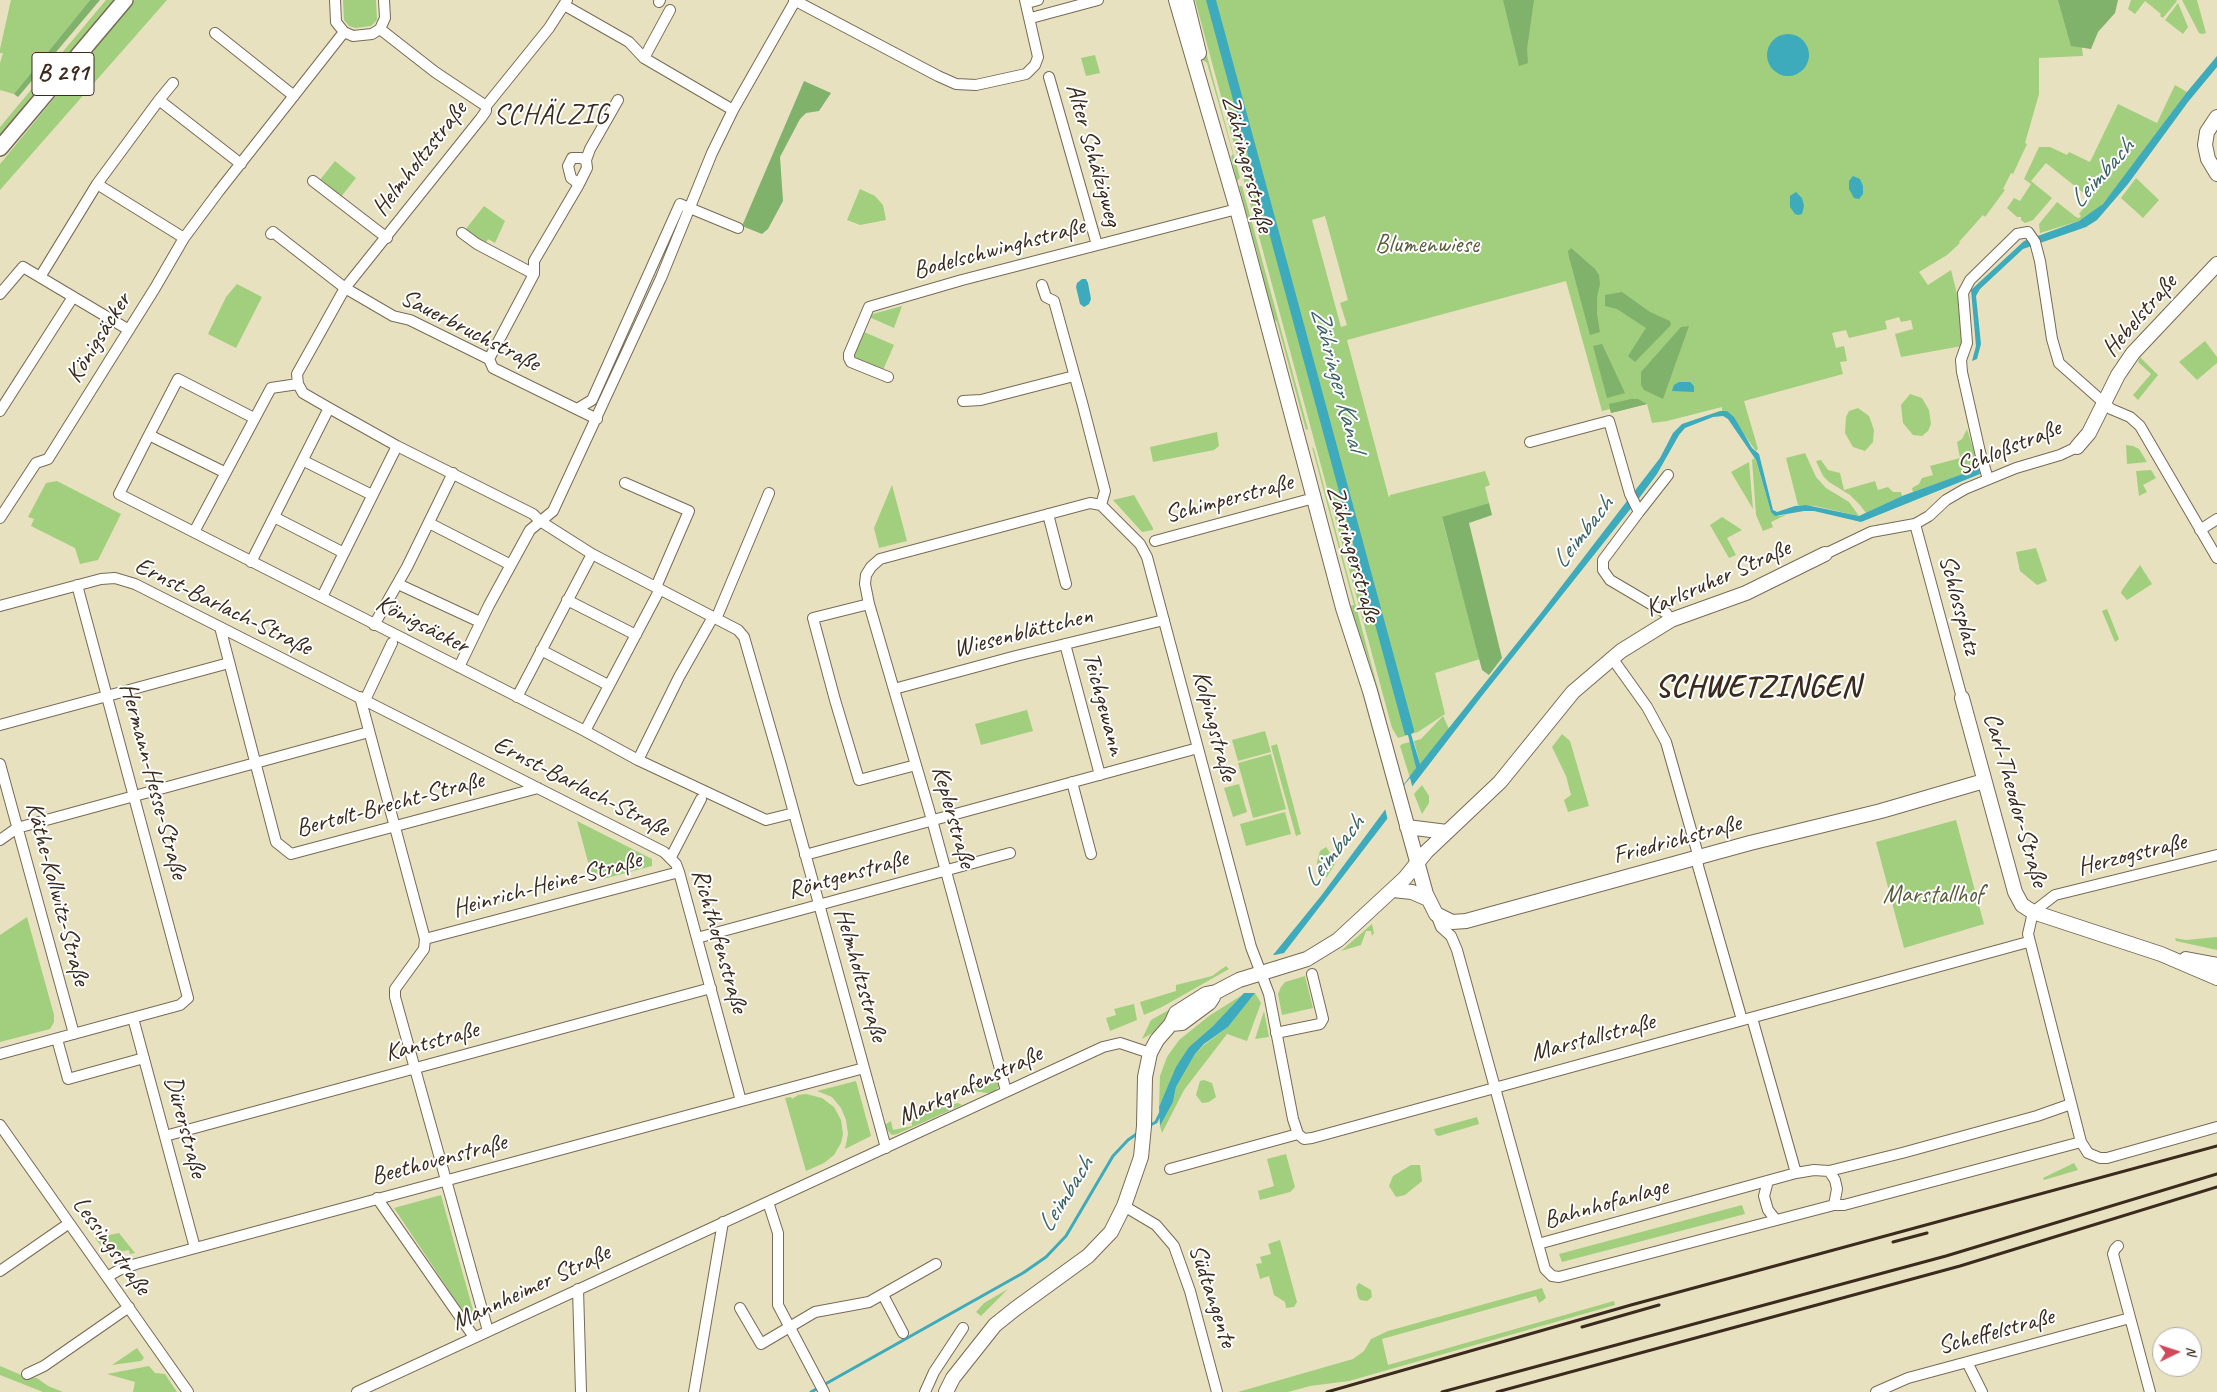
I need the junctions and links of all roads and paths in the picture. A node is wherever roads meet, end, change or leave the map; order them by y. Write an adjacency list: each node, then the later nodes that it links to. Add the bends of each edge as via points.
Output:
1 (125, 0): 26 (main road, B 291)
2 (335, 0): 14 (street, via 336,22)
3 (384, 0): 13 (street, via 385,18)
4 (795, 0): 12 (street, via 938,76 956,84 976,86 1031,70 1038,56); 24 (street)
5 (1038, 0): 9 (street)
6 (1098, 0): 12 (street)
7 (1176, 0): 19 (street, Zähringerstraße)
8 (1186, 0): 19 (street, Zähringerstraße, via 1198,50)
9 (1026, 1): 12 (street)
10 (566, 2): 16 (street, via 629,42); 23 (street, Helmholtzstraße)
11 (670, 10): 16 (street)
12 (1031, 18)
13 (380, 29): 14 (street, via 372,34 353,36); 23 (street)
14 (344, 32): 20 (street, Königsäcker)
15 (215, 33): 20 (street)
16 (644, 58): 24 (street)
17 (1049, 77): 40 (street, Alter Schälzigweg)
18 (172, 83): 21 (street)
19 (1201, 83): 34 (street, Zähringerstraße)
20 (294, 96): 28 (street, Königsäcker)
21 (159, 100): 28 (street); 31 (street)
22 (618, 100): 27 (street)
23 (486, 106): 39 (street, Helmholtzstraße, via 481,118)
24 (733, 110): 33 (street, via 712,153)
25 (2217, 117): 29 (street, via 2207,132 2205,145 2208,159)
26 (0, 148)
27 (586, 160): 32 (street, via 587,168); 32 (street, via 572,158 568,166 571,178)
28 (241, 164): 38 (street, Königsäcker)
29 (2217, 174)
30 (313, 181): 39 (street, Helmholtzstraße)
31 (97, 184): 38 (street); 43 (street)
32 (579, 184): 42 (street, via 534,262)
33 (691, 209): 35 (street); 56 (street, via 680,204 592,400); 59 (street)
34 (1236, 209): 40 (street, Bodelschwinghstraße); 72 (street, Zähringerstraße)
35 (738, 228)
36 (462, 233): 42 (street)
37 (271, 234): 45 (street, via 273,232)
38 (184, 238): 48 (street, Königsäcker)
39 (386, 238): 45 (street, Helmholtzstraße)
40 (1097, 245): 51 (street, Bodelschwinghstraße, via 869,307 849,358 851,362)
41 (2217, 264): 54 (street, Hebelstraße, via 2133,353)
42 (534, 274): 49 (street)
43 (40, 277): 46 (street, via 23,267); 47 (street)
44 (1042, 285): 50 (street, Bodelschwinghstraße, via 1046,297 1054,301)
45 (345, 288): 49 (street, Sauerbruchstraße, via 393,316 410,320); 52 (street, Helmholtzstraße, via 297,374)
46 (0, 294)
47 (73, 297): 48 (street); 57 (street)
48 (128, 330): 77 (street, Königsäcker, via 48,459 36,463)
49 (489, 359): 56 (street, Sauerbruchstraße, via 493,368)
50 (1074, 376): 53 (street, via 981,400); 73 (street, via 1105,491)
51 (888, 377)
52 (298, 384): 55 (street, Helmholtzstraße, via 303,393); 58 (street, via 271,388)
53 (963, 401)
54 (2104, 402): 63 (street, Schloßstraße, via 2089,433); 68 (street, via 2063,368 2056,358 2034,240 2028,232 2017,234 1970,280 1963,293 1967,343 1960,360); 82 (street, via 2140,426)
55 (329, 408): 62 (street, Helmholtzstraße); 64 (street)
56 (577, 409): 59 (street, Sauerbruchstraße)
57 (0, 411)
58 (254, 418): 60 (street, Königsäcker, via 178,379); 65 (street)
59 (597, 419): 79 (street, via 553,511)
60 (149, 435): 65 (street); 83 (street, Königsäcker, via 119,494)
61 (1530, 442): 74 (street, via 1609,421)
62 (397, 446): 66 (street, Helmholtzstraße); 71 (street)
63 (2077, 446): 68 (street, Schloßstraße, via 2060,455)
64 (304, 461): 71 (street); 76 (street)
65 (224, 472): 83 (street)
66 (453, 472): 79 (street, Helmholtzstraße, via 533,514); 80 (street)
67 (1668, 475): 74 (street)
68 (1988, 479): 81 (street, Schloßstraße, via 1952,495)
69 (625, 483): 94 (street, via 689,510)
70 (769, 493): 99 (street)
71 (372, 495): 85 (street)
72 (1314, 498): 84 (street, Schimperstraße); 135 (street, Zähringerstraße)
73 (1101, 505): 75 (street, via 1090,503); 100 (street, Kolpingstraße, via 1140,544 1147,557)
74 (1637, 508): 101 (street, via 1603,560 1603,570 1610,580 1666,613)
75 (1048, 514): 92 (street); 97 (street, Keplerstraße, via 880,559 866,575)
76 (274, 517): 85 (street); 89 (street)
77 (0, 518)
78 (2217, 519): 82 (street)
79 (540, 521): 86 (street, Helmholtzstraße); 90 (street, via 530,530)
80 (429, 523): 90 (street); 91 (street)
81 (1915, 524): 87 (street, Karlsruher Straße, via 1871,532); 117 (street, Schlossplatz)
82 (2200, 530): 88 (street)
83 (194, 532): 89 (street, Königsäcker)
84 (1156, 541)
85 (344, 553): 95 (street)
86 (592, 554): 94 (street, Helmholtzstraße); 96 (street)
87 (1825, 554): 101 (street, Karlsruher Straße, via 1755,589)
88 (2217, 558)
89 (251, 562): 95 (street, Königsäcker)
90 (511, 565): 102 (street)
91 (398, 584): 102 (street, Königsäcker); 103 (street)
92 (1066, 584)
93 (77, 585): 98 (street, Ernst-Barlach-Straße); 104 (street, Ernst-Barlach-Straße, via 105,578 124,580); 114 (street, Hermann-Hesse-Straße)
94 (658, 588): 99 (street, Helmholtzstraße); 105 (street)
95 (322, 597): 103 (street, Königsäcker)
96 (567, 600): 105 (street); 108 (street)
97 (869, 604): 113 (street, Keplerstraße); 125 (street, via 813,618 835,700 859,780)
98 (0, 606)
99 (715, 618): 122 (street, via 679,677); 132 (street, Helmholtzstraße, via 738,630 747,643)
100 (1164, 620): 107 (street, Wiesenblättchen); 121 (street, Kolpingstraße)
101 (1671, 620): 109 (street, Karlsruher Straße)
102 (480, 622): 111 (street)
103 (374, 625): 111 (street, Königsäcker)
104 (220, 627): 110 (street); 116 (street, Ernst-Barlach-Straße)
105 (636, 635): 112 (street)
106 (392, 643): 116 (street)
107 (1065, 644): 113 (street, Wiesenblättchen); 126 (street, Teichgewann)
108 (541, 650): 112 (street); 115 (street)
109 (1612, 658): 137 (street, Karlsruher Straße, via 1573,692 1511,770); 144 (street, via 1644,703 1666,742)
110 (229, 663): 114 (street); 123 (street)
111 (458, 667): 115 (street, Königsäcker)
112 (608, 685): 119 (street)
113 (894, 688): 125 (street, Keplerstraße)
114 (108, 696): 118 (street); 130 (street, Hermann-Hesse-Straße)
115 (516, 697): 119 (street, Königsäcker)
116 (362, 698): 120 (street); 129 (street, Ernst-Barlach-Straße)
117 (1962, 698): 127 (street, Carl-Theodor-Straße)
118 (0, 726)
119 (585, 731): 122 (street, Königsäcker)
120 (369, 732): 123 (street); 134 (street)
121 (1198, 748): 126 (street, Teichgewann); 158 (street, Kolpingstraße)
122 (638, 760): 132 (street, Königsäcker, via 766,820)
123 (254, 763): 130 (street); 134 (street, Bertolt-Brecht-Straße, via 276,842 292,854)
124 (0, 764): 136 (street, Käthe-Kollwitz-Straße)
125 (916, 765): 133 (street, Keplerstraße)
126 (1100, 775): 128 (street, Teichgewann)
127 (1984, 781): 144 (street, Friedrichstraße); 151 (street, Carl-Theodor-Straße, via 2016,896)
128 (1072, 782): 133 (street, Teichgewann); 140 (street)
129 (538, 788): 134 (street, Bertolt-Brecht-Straße); 143 (street, Ernst-Barlach-Straße)
130 (134, 797): 136 (street); 162 (street, Hermann-Hesse-Straße, via 188,998 183,1004)
131 (701, 799): 143 (street, Richthofenstraße)
132 (794, 813): 141 (street, Helmholtzstraße)
133 (932, 820): 141 (street, Teichgewann); 146 (street, Keplerstraße)
134 (395, 827): 154 (street)
135 (1407, 827): 137 (street); 145 (street, Zähringerstraße)
136 (17, 828): 138 (street); 165 (street, Käthe-Kollwitz-Straße)
137 (1447, 832): 145 (street, Karlsruher Straße)
138 (0, 840)
139 (1010, 854): 146 (street, Röntgenstraße)
140 (1092, 854)
141 (805, 855): 150 (street, Helmholtzstraße)
142 (2217, 855): 151 (street, Herzogstraße, via 2056,895)
143 (671, 857): 147 (street, Richthofenstraße)
144 (1698, 858): 152 (street, Friedrichstraße, via 1466,921 1452,922); 163 (street)
145 (1417, 863): 148 (street); 149 (street)
146 (946, 870): 150 (street, Röntgenstraße); 173 (street, Keplerstraße)
147 (679, 872): 153 (street, Richthofenstraße); 154 (street, Heinrich-Heine-Straße)
148 (1393, 890): 149 (street, via 1412,892); 158 (street, via 1326,948 1293,965)
149 (1428, 899): 152 (street)
150 (819, 905): 153 (street, Röntgenstraße); 171 (street, Helmholtzstraße)
151 (2033, 912): 155 (street, Carl-Theodor-Straße); 156 (street)
152 (1436, 914): 172 (street, via 1457,950)
153 (697, 938): 161 (street, Richthofenstraße)
154 (425, 939): 170 (street, via 424,949 394,992)
155 (2028, 942): 163 (street, Marstallstraße); 175 (street, Carl-Theodor-Straße)
156 (2161, 954): 157 (street); 160 (street)
157 (2217, 965)
158 (1261, 974): 164 (street, Kolpingstraße, via 1269,994); 167 (street, via 1206,994 1176,1014)
159 (1312, 974): 164 (street, via 1323,1019 1320,1024)
160 (2217, 978)
161 (711, 988): 170 (street, Kantstraße); 174 (street, Richthofenstraße)
162 (133, 1018): 165 (street); 169 (street, Dürerstraße)
163 (1747, 1019): 172 (street, Marstallstraße); 184 (street)
164 (1276, 1033): 178 (street, Kolpingstraße, via 1292,1119)
165 (74, 1034): 166 (street)
166 (57, 1038): 168 (street); 169 (street, via 68,1079)
167 (1150, 1053): 173 (street, Markgrafenstraße, via 1123,1044 1102,1047); 191 (street, via 1145,1076 1144,1139)
168 (0, 1054)
169 (144, 1058): 179 (street, Dürerstraße)
170 (414, 1068): 179 (street, Kantstraße); 185 (street)
171 (864, 1068): 174 (street, Beethovenstraße); 181 (street, Helmholtzstraße)
172 (1495, 1087): 178 (street, Marstallstraße, via 1312,1138 1304,1139); 195 (street)
173 (1006, 1091): 181 (street, Markgrafenstraße)
174 (741, 1101): 185 (street, Beethovenstraße)
175 (2071, 1104): 180 (street, Carl-Theodor-Straße); 183 (street, Bahnhofanlage, via 2019,1121)
176 (1, 1127): 194 (street, Lessingstraße)
177 (2217, 1127): 180 (street, via 2107,1158 2088,1153)
178 (1298, 1134): 182 (street, Marstallstraße)
179 (165, 1136): 197 (street, Dürerstraße)
180 (2081, 1142): 190 (street, Bahnhofanlage)
181 (886, 1148): 187 (street, Markgrafenstraße)
182 (1170, 1169)
183 (1829, 1171): 184 (street, Bahnhofanlage); 190 (street, via 1837,1189)
184 (1796, 1172): 186 (street, Bahnhofanlage)
185 (444, 1180): 188 (street, Beethovenstraße); 208 (street)
186 (1768, 1181): 192 (street, via 1764,1196 1768,1210); 195 (street, Bahnhofanlage)
187 (809, 1183): 189 (street, Mannheimer Straße)
188 (377, 1198): 197 (street, Beethovenstraße); 210 (street)
189 (768, 1202): 193 (street, Mannheimer Straße); 206 (street, via 778,1233 778,1306)
190 (1834, 1205): 192 (street, Bahnhofanlage)
191 (1124, 1206): 219 (street, via 1110,1232 1088,1256 996,1325 953,1378); 220 (street, Südtangente, via 1156,1225 1174,1246 1190,1291)
192 (1776, 1220): 195 (street, Bahnhofanlage, via 1559,1277 1552,1276 1545,1269)
193 (723, 1222): 201 (street, Mannheimer Straße); 217 (street)
194 (68, 1224): 199 (street); 200 (street, Lessingstraße)
195 (1538, 1244)
196 (2118, 1246): 205 (street, via 2113,1254)
197 (196, 1248): 200 (street, Beethovenstraße, via 136,1264)
198 (936, 1264): 202 (street)
199 (0, 1270)
200 (108, 1277): 203 (street, Lessingstraße)
201 (578, 1289): 208 (street, Mannheimer Straße); 216 (street)
202 (883, 1295): 206 (street, via 869,1302 816,1312); 209 (street)
203 (129, 1307): 212 (street, via 44,1366); 214 (street, Lessingstraße)
204 (740, 1308): 206 (street, via 760,1344)
205 (2130, 1318): 211 (street, Scheffelstraße); 223 (street)
206 (788, 1328): 213 (street)
207 (963, 1328): 218 (street, via 934,1372)
208 (488, 1331): 210 (street, Mannheimer Straße)
209 (903, 1333)
210 (474, 1337): 215 (street, Mannheimer Straße)
211 (1967, 1362): 221 (street, Scheffelstraße, via 1908,1378); 222 (street)
212 (27, 1374)
213 (824, 1391)
214 (188, 1392)
215 (357, 1392)
216 (581, 1392)
217 (694, 1392)
218 (926, 1392)
219 (946, 1392)
220 (1217, 1392)
221 (1876, 1392)
222 (1982, 1392)
223 (2150, 1392)

